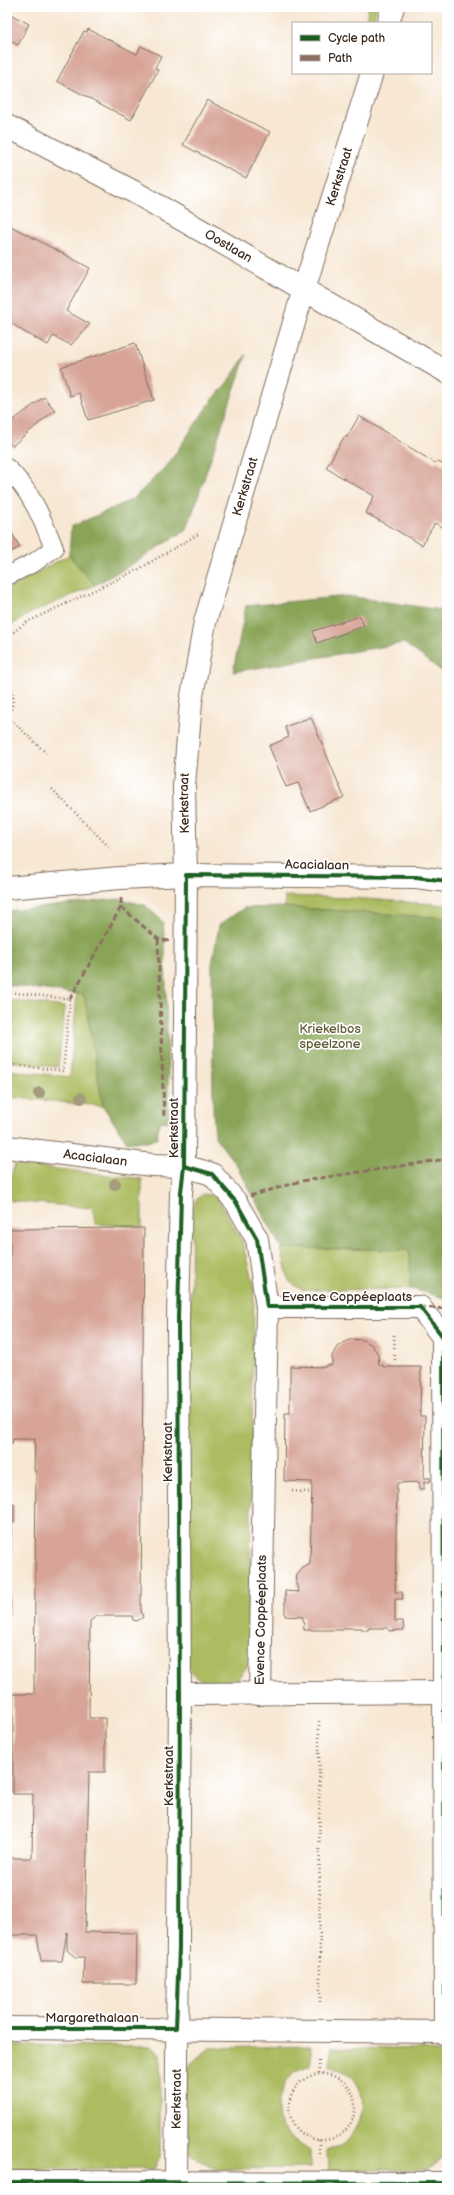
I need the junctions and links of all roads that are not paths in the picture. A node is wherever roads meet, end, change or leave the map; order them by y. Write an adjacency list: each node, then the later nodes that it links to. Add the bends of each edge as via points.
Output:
1 (393, 7): 2 (street)
2 (388, 22)
3 (372, 74): 5 (street, Kerkstraat)
4 (7, 126): 5 (street, Oostlaan, via 136,193)
5 (304, 289): 6 (street, Oostlaan); 9 (street, Kerkstraat, via 205,622 192,702 184,786)
6 (447, 372)
7 (7, 468): 8 (lane, via 22,482 54,548 35,562)
8 (7, 576)
9 (186, 875): 10 (street, Acacialaan, via 416,877); 11 (street, Acacialaan); 13 (street, Kerkstraat)
10 (447, 881)
11 (7, 888)
12 (7, 1147): 13 (street, Acacialaan, via 152,1165)
13 (184, 1166): 14 (street, Evence Coppéeplaats, via 212,1174 236,1202 257,1239); 16 (street, Kerkstraat, via 178,1320)
14 (267, 1307): 15 (street, Evence Coppéeplaats, via 420,1307 443,1337); 17 (street, Evence Coppéeplaats)
15 (444, 1692): 17 (street, Evence Coppéeplaats); 20 (street, Evence Coppéeplaats)
16 (180, 1694): 17 (street, Evence Coppéeplaats); 19 (street, Kerkstraat)
17 (260, 1694)
18 (7, 2028): 19 (street, Margarethalaan)
19 (176, 2028): 20 (street, Margarethalaan); 22 (street, Kerkstraat)
20 (446, 2033)
21 (7, 2182): 22 (street)
22 (176, 2183): 23 (street)
23 (447, 2183)

